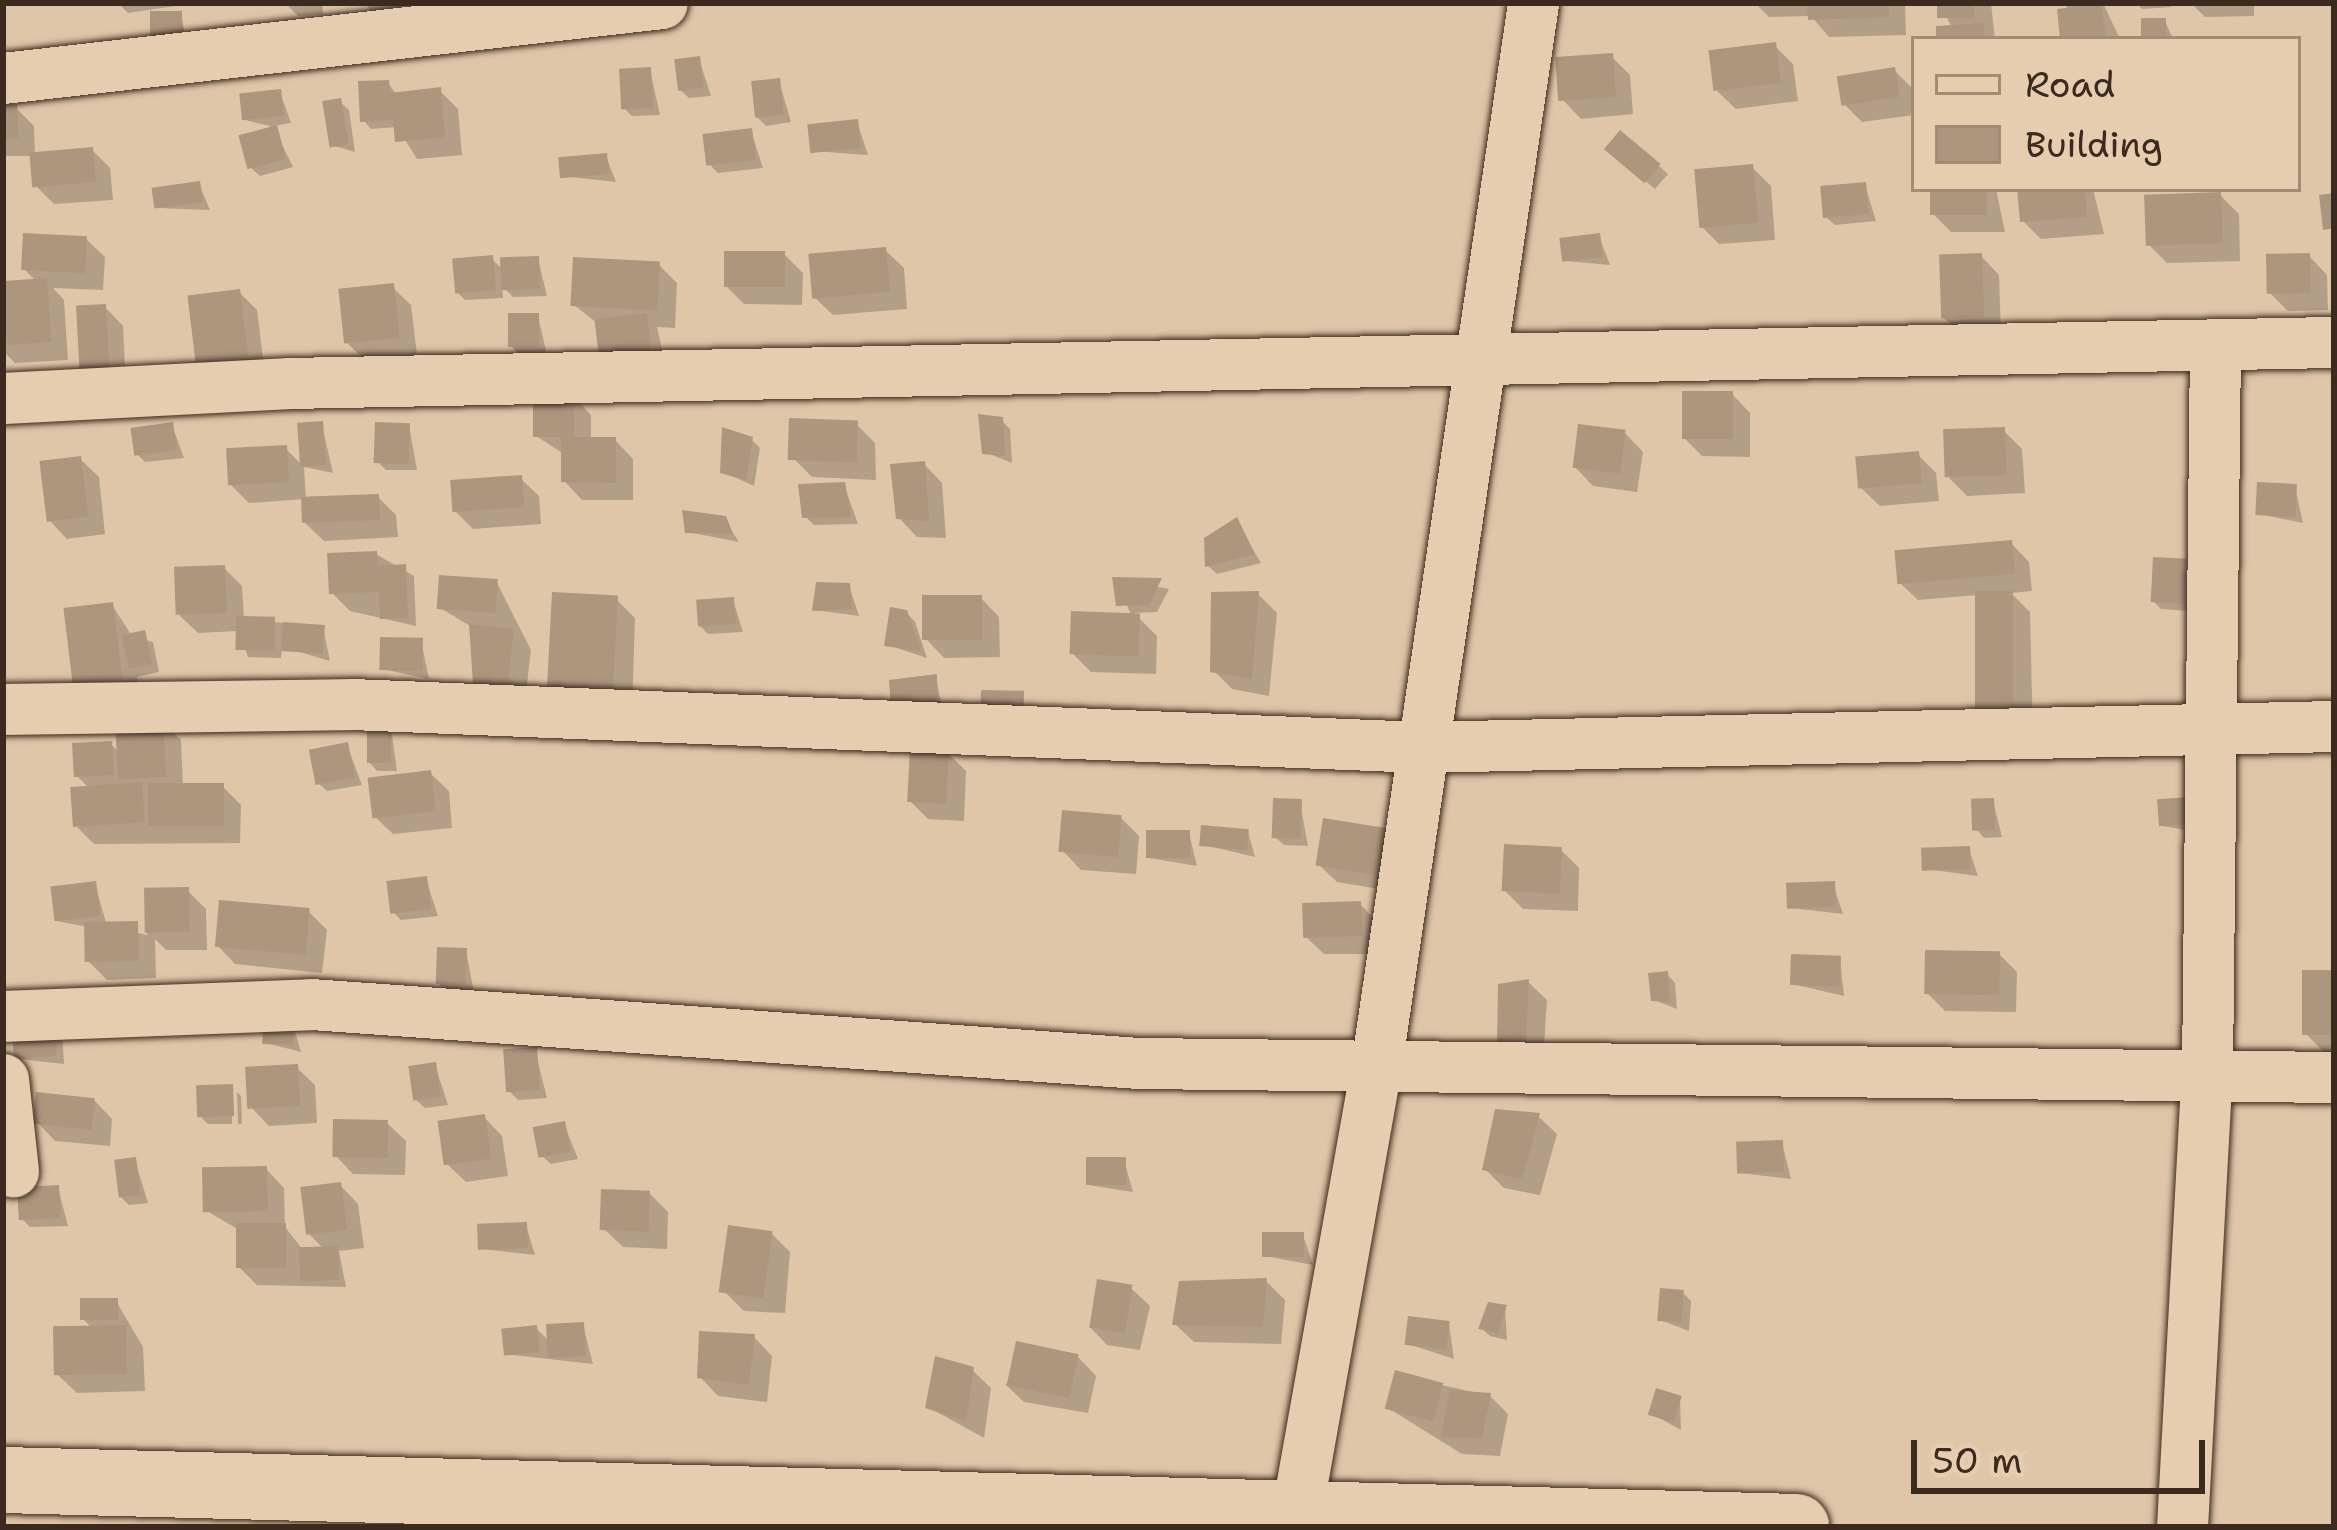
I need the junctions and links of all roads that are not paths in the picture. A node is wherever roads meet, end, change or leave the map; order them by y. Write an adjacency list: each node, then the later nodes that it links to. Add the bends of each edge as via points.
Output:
1 (662, 3): 3 (street)
2 (1533, 3): 6 (street)
3 (3, 78)
4 (2334, 342): 5 (street)
5 (2215, 346): 6 (street); 10 (street)
6 (1483, 357): 7 (street); 11 (street)
7 (3, 398)
8 (3, 709): 11 (street, via 351,704)
9 (2334, 727): 10 (street)
10 (2212, 730): 11 (street); 14 (street)
11 (1423, 747): 13 (street)
12 (3, 1016): 13 (street, via 311,1004 1139,1063)
13 (1377, 1060): 14 (street); 19 (street)
14 (2207, 1071): 15 (street); 21 (street)
15 (2334, 1077)
16 (3, 1079): 17 (street)
17 (13, 1171)
18 (3, 1480): 19 (main road)
19 (1297, 1510): 20 (main road)
20 (1796, 1527)
21 (2182, 1527)

